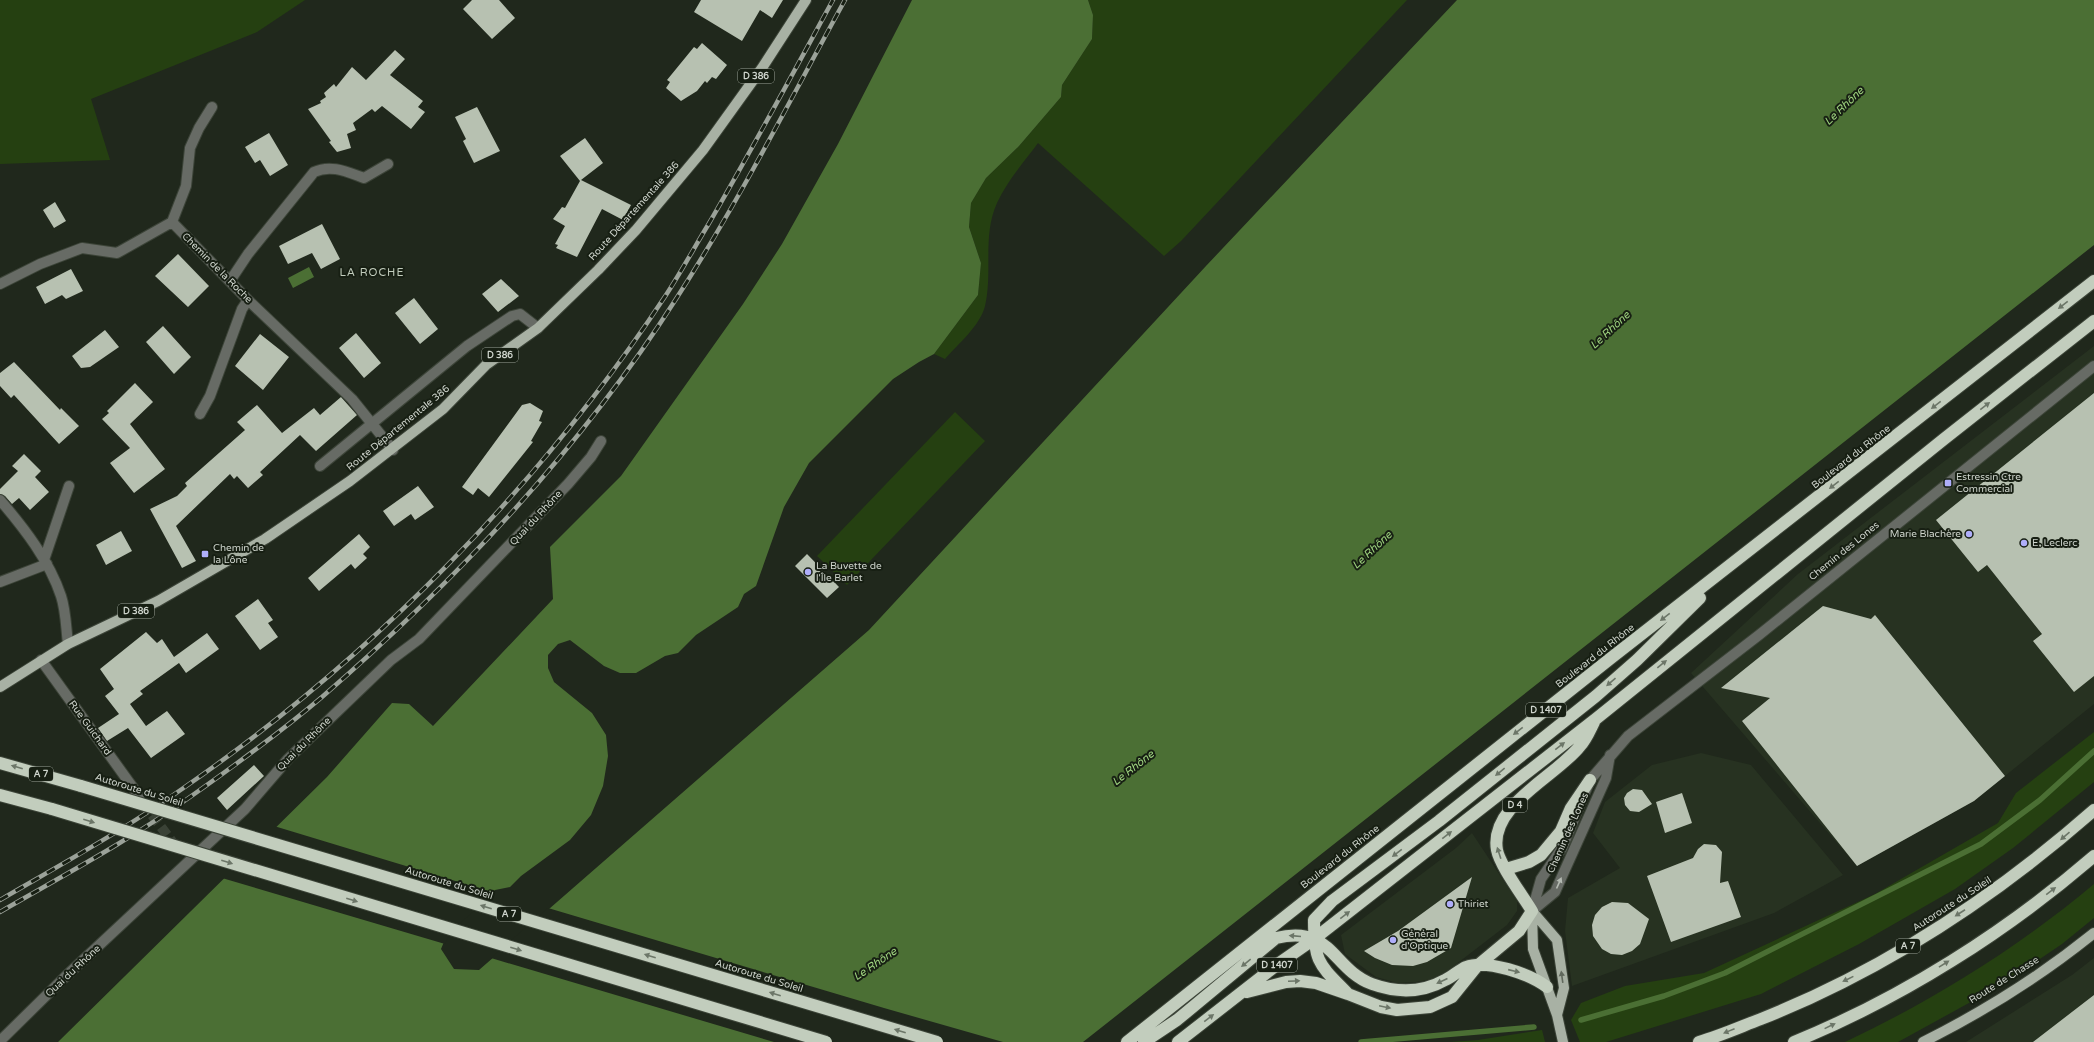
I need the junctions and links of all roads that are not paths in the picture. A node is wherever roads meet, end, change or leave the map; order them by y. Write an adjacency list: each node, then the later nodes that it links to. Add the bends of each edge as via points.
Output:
1 (806, 0): 10 (main road, Route Départementale 386 / D 386, via 762,68 692,164 616,252)
2 (212, 107): 4 (street, via 190,148 186,186)
3 (388, 164): 5 (street, via 364,178 336,169 322,168 314,172 248,254)
4 (172, 222): 5 (street, Chemin de la Roche); 7 (street, via 117,253 82,248 40,264)
5 (230, 281): 8 (street, Chemin de la Roche)
6 (2094, 281): 19 (highway, Boulevard du Rhône / D 1407, one-way to 19)
7 (0, 284)
8 (248, 300): 12 (street, via 242,308 210,396); 13 (street, Chemin de la Roche, via 352,399)
9 (2094, 321): 25 (highway, D 1407, one-way to 9)
10 (538, 328): 13 (street, via 520,314 512,316 467,346); 15 (main road, Route Départementale 386 / D 386, via 486,365 443,409)
11 (2094, 366): 26 (street, Chemin des Lones, via 1759,635 1634,731)
12 (200, 414)
13 (372, 422): 15 (street, Chemin de la Roche); 16 (street)
14 (601, 440): 34 (street, Quai du Rhône, via 591,457 568,484 476,581 419,639 392,660 293,754 245,809)
15 (393, 450): 22 (main road, Route Départementale 386 / D 386, via 312,509 232,560 158,601)
16 (320, 466)
17 (69, 486): 20 (street)
18 (0, 500): 20 (street, via 21,524)
19 (1741, 558): 38 (highway, one-way to 38, via 1596,696 1439,821 1332,901 1314,920); 47 (highway, Boulevard du Rhône / D 1407, one-way to 47)
20 (46, 562): 21 (street); 22 (street, via 61,595)
21 (0, 582)
22 (68, 644): 23 (main road, Route Départementale 386 / D 386)
23 (41, 660): 24 (main road, Route Départementale 386 / D 386); 30 (street, Rue Guichard)
24 (0, 687)
25 (1597, 718): 35 (highway, D 4, one-way to 25, via 1497,850 1497,831 1506,814 1580,747); 38 (highway, D 1407, one-way to 25)
26 (1610, 755): 28 (street, Chemin des Lones); 36 (street, Chemin des Lones, one-way to 26, via 1555,892 1606,778)
27 (0, 763): 46 (highway, Autoroute du Soleil / A 7, one-way to 27, bridge)
28 (1590, 780): 35 (highway, via 1571,808 1561,831 1541,855 1529,862); 36 (street, Chemin des Lones, via 1562,848 1541,879)
29 (0, 795): 45 (highway, one-way to 45, bridge)
30 (139, 796)
31 (2094, 810): 51 (highway, Autoroute du Soleil / A 7, one-way to 51, via 1991,894 1922,938 1857,975 1794,1006)
32 (180, 852): 34 (street)
33 (2094, 856): 52 (highway, one-way to 33, via 1873,1005 1931,973 2015,918)
34 (189, 862): 44 (street, Quai du Rhône)
35 (1506, 868): 36 (highway, D 4)
36 (1532, 911): 39 (highway, via 1520,931); 40 (main road, Chemin des Lones / D 4, via 1533,949); 43 (main road, Chemin des Lones / D 4, one-way to 36, via 1564,988 1557,940)
37 (2094, 932): 53 (main road, Route de Chasse, via 2057,961 1993,1003)
38 (1314, 939): 39 (highway, one-way to 38, via 1467,967 1445,981 1428,987 1394,990 1370,983 1344,964 1328,947); 41 (highway, D 1407); 42 (highway, via 1320,963); 48 (highway, one-way to 48, via 1292,934 1276,938 1177,1020)
39 (1477, 966): 40 (highway, one-way to 40, via 1515,970 1535,978); 42 (highway, one-way to 39, via 1381,1007 1397,1010 1430,1007 1452,997)
40 (1547, 987): 43 (main road, Chemin des Lones / D 4)
41 (1243, 993): 42 (highway, one-way to 42, via 1300,981 1316,983); 49 (highway, D 1407, one-way to 41)
42 (1348, 994)
43 (1557, 1015): 50 (main road, Chemin des Lones / D 4)
44 (0, 1041)
45 (826, 1042)
46 (937, 1042)
47 (1127, 1042)
48 (1144, 1042)
49 (1178, 1042)
50 (1563, 1042)
51 (1699, 1042)
52 (1794, 1042)
53 (1923, 1042)

